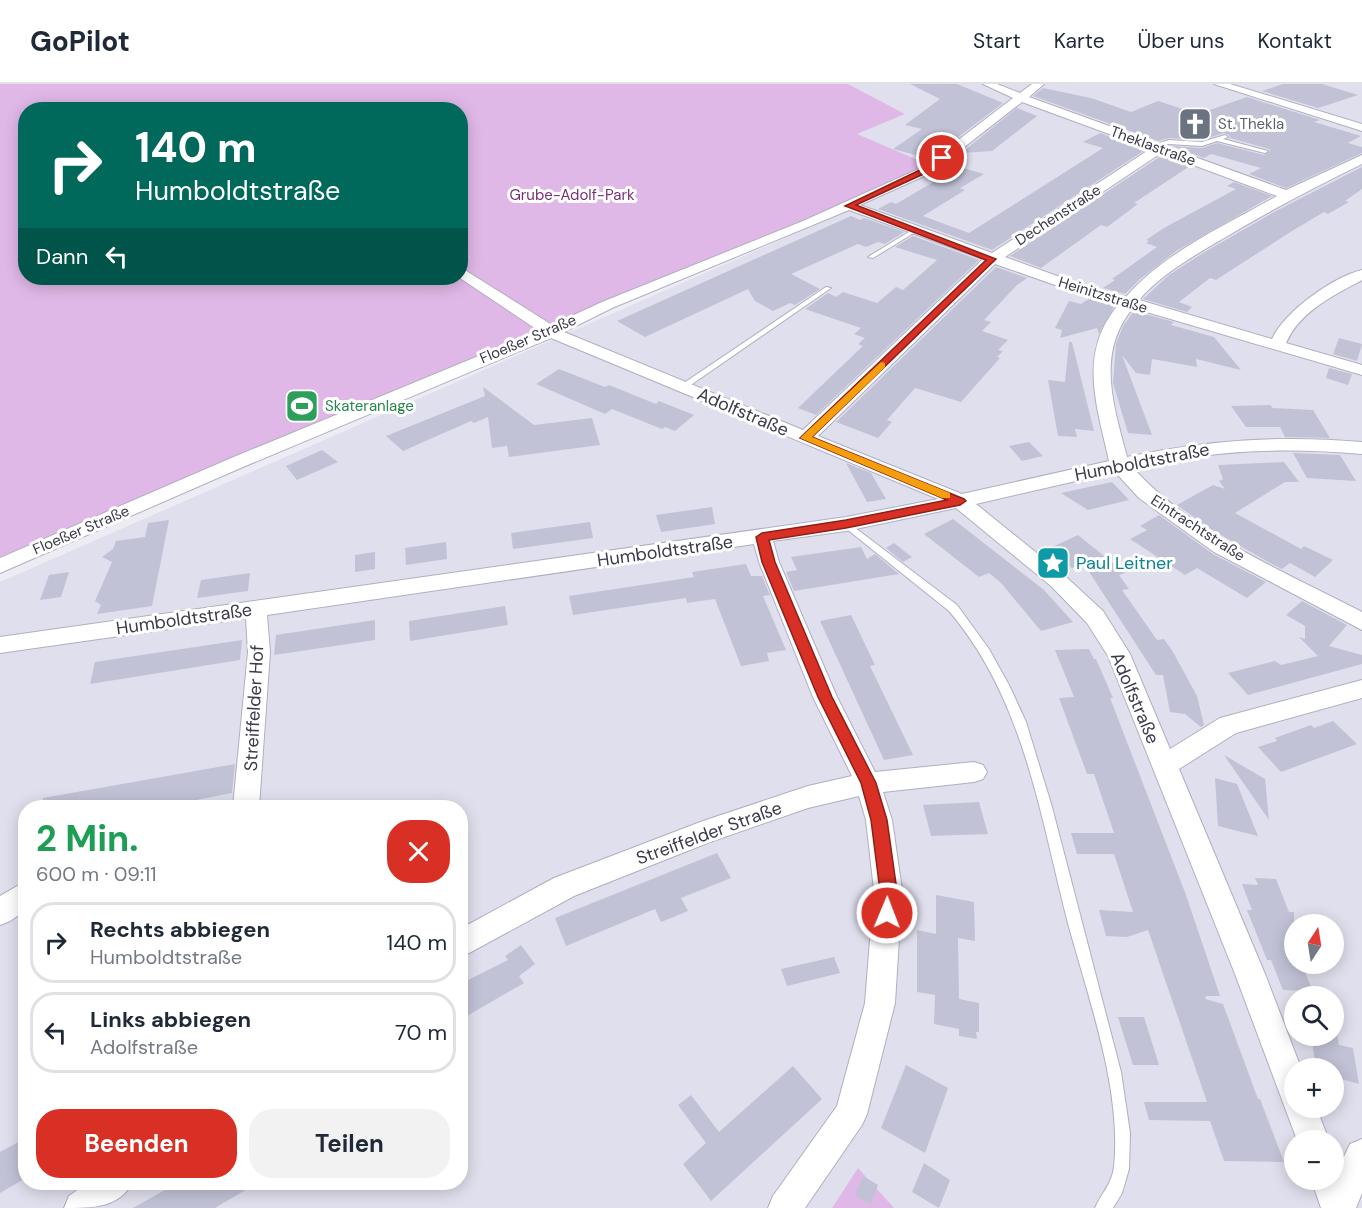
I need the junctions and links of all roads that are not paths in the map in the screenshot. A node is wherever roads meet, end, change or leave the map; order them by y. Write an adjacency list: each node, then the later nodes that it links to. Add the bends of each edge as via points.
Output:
1 (988, 84): 4 (street, Theklastraße)
2 (1039, 84): 4 (street, Floeßer Straße)
3 (1219, 84): 5 (street)
4 (1019, 97): 8 (street, Theklastraße); 12 (street, Floeßer Straße, via 927,170)
5 (1362, 129)
6 (1225, 137): 7 (lane)
7 (1217, 140): 8 (lane, via 1202,144 1169,142); 9 (lane)
8 (1157, 147): 11 (street, Theklastraße); 15 (street, Dechenstraße)
9 (1265, 151)
10 (1362, 159): 11 (street, Eintrachtstraße)
11 (1287, 195): 19 (street, Eintrachtstraße, via 1192,251 1144,285)
12 (849, 206): 13 (street, Heinitzstraße); 20 (street, Floeßer Straße)
13 (914, 231): 14 (lane); 15 (street, Heinitzstraße)
14 (871, 257)
15 (992, 259): 19 (street, Heinitzstraße); 24 (street, Dechenstraße)
16 (1362, 274): 21 (street, via 1308,305 1283,330)
17 (468, 276): 20 (street, Adolfstraße)
18 (828, 288): 23 (lane)
19 (1128, 303): 21 (street, Heinitzstraße); 26 (street, Eintrachtstraße, via 1114,319 1104,351 1101,387)
20 (550, 332): 23 (street, Adolfstraße); 30 (street, Floeßer Straße)
21 (1277, 346): 22 (street, Heinitzstraße)
22 (1362, 370)
23 (682, 387): 24 (street, Adolfstraße)
24 (805, 438): 27 (street, Adolfstraße)
25 (1362, 447): 26 (street, Humboldtstraße, via 1249,444 1176,452)
26 (1119, 464): 27 (street, Humboldtstraße); 32 (street, Eintrachtstraße, via 1146,494 1221,547)
27 (960, 501): 28 (street, Humboldtstraße); 35 (street, Adolfstraße, via 1025,552 1095,617 1119,654)
28 (846, 524): 29 (street, Humboldtstraße); 48 (lane, via 953,608 967,624 1000,680 1026,737 1106,1040 1122,1120 1122,1166 1113,1196)
29 (762, 537): 31 (street, Humboldtstraße); 37 (street, via 768,562 825,697)
30 (0, 566)
31 (256, 609): 33 (street, Humboldtstraße); 38 (street, Streiffelder Hof, via 259,652)
32 (1362, 622)
33 (0, 645)
34 (1362, 688): 35 (street, via 1229,725)
35 (1164, 766): 42 (street, Adolfstraße)
36 (974, 772): 37 (street, Streiffelder Straße)
37 (868, 783): 41 (street, Streiffelder Straße, via 808,797 564,887); 47 (street, via 879,820 888,891 880,1003 851,1114)
38 (247, 800)
39 (18, 899): 40 (street)
40 (0, 912)
41 (468, 941)
42 (1284, 1065)
43 (1362, 1156): 45 (street)
44 (105, 1190): 46 (street)
45 (1335, 1198)
46 (81, 1208)
47 (785, 1208)
48 (1103, 1208)

